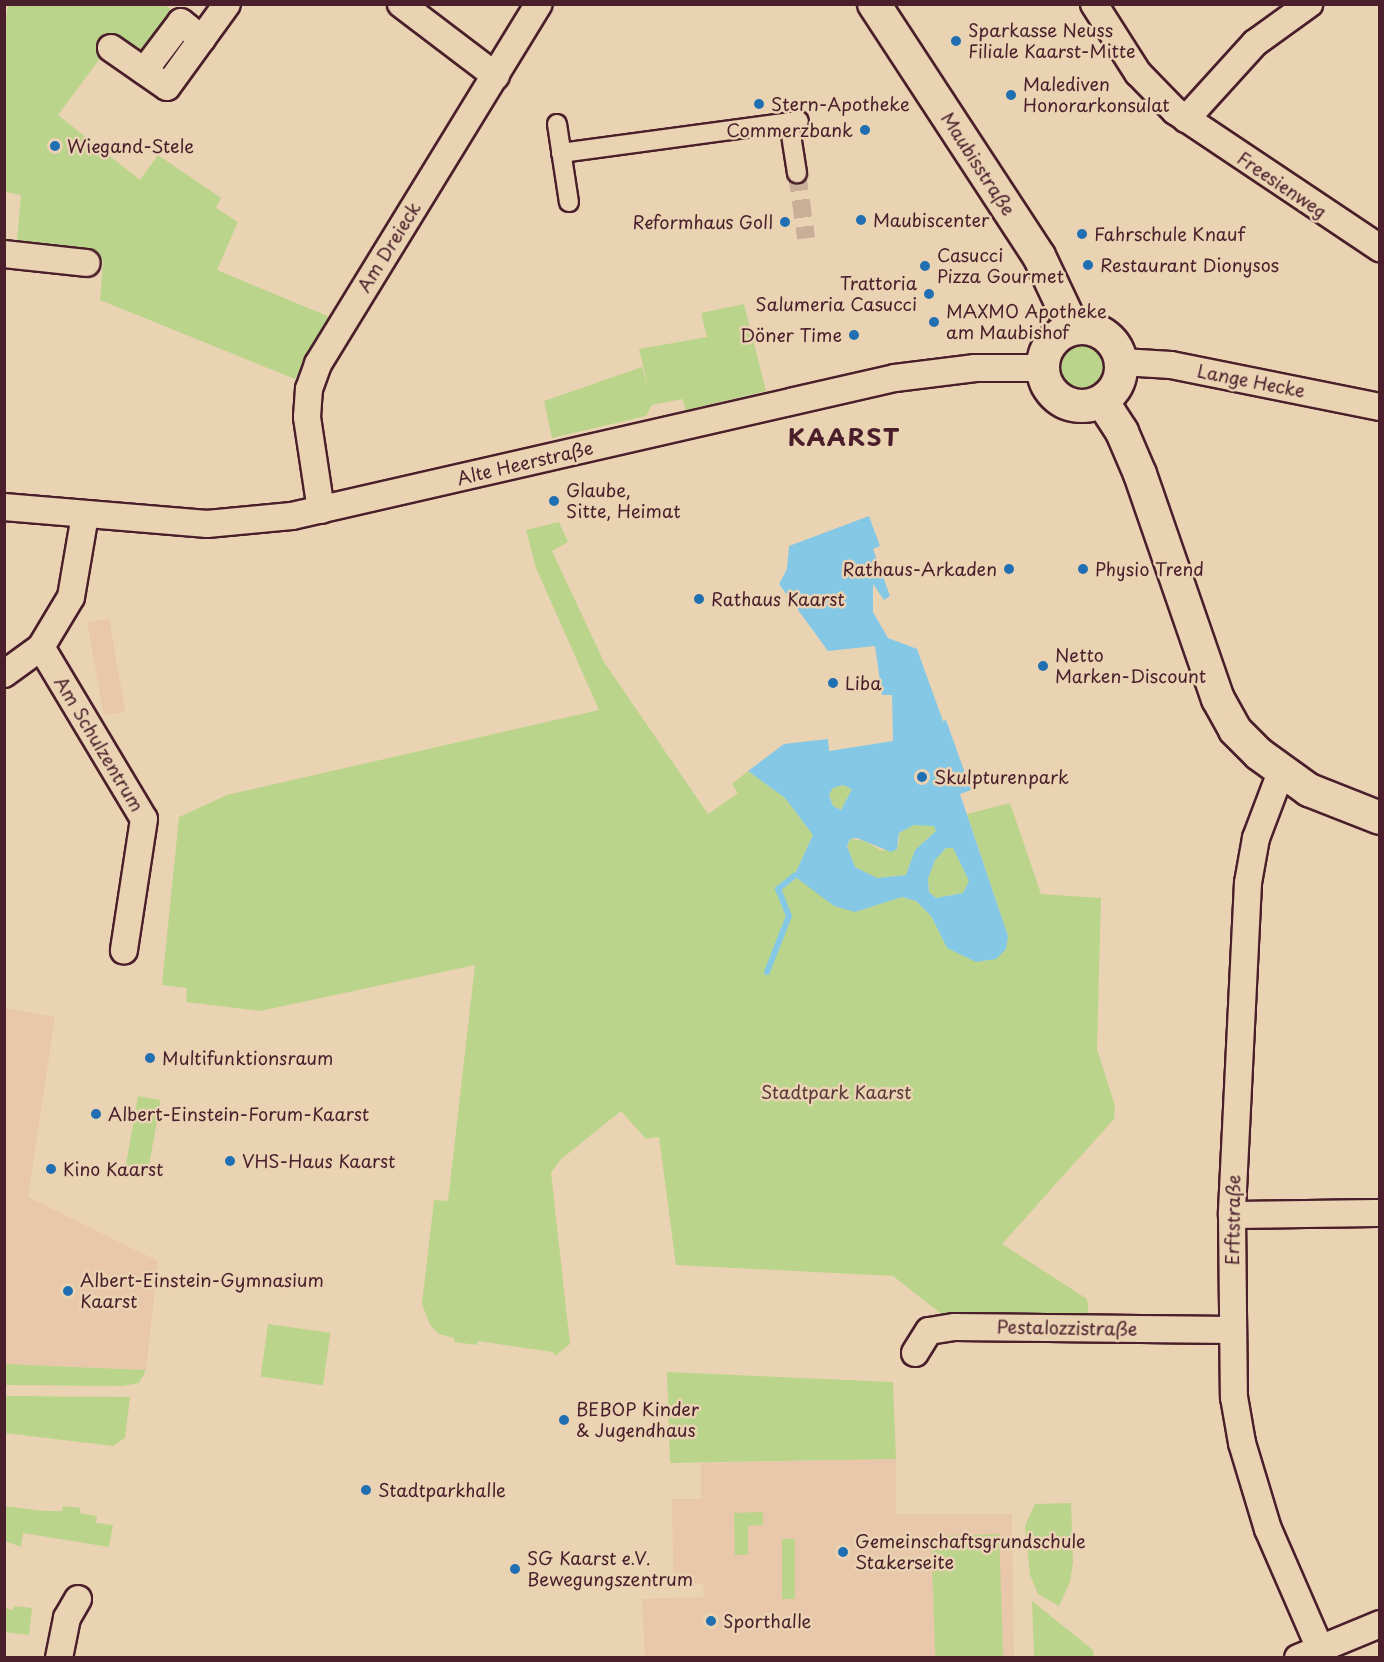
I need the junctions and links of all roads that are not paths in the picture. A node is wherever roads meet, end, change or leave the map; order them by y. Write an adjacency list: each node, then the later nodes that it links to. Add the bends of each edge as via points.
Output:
1 (227, 4): 7 (street, via 167,87)
2 (401, 4): 8 (street)
3 (539, 4): 8 (street, Am Dreieck)
4 (874, 4): 17 (street, Maubisstraße, via 1039,256)
5 (1309, 4): 9 (street, via 1255,43)
6 (1094, 5): 9 (street, Freesienweg, via 1138,73)
7 (111, 48)
8 (496, 76): 23 (street, Am Dreieck, via 318,364 309,389 308,417)
9 (1186, 119): 14 (street, Freesienweg)
10 (557, 124): 11 (street)
11 (561, 153): 12 (street, via 794,121); 13 (street)
12 (797, 173)
13 (568, 202)
14 (1380, 248)
15 (4, 254): 16 (street)
16 (87, 263)
17 (1073, 328): 18 (street, via 1105,334 1116,346); 19 (street, via 1050,342)
18 (1122, 362): 20 (street, via 1114,391); 21 (street, Lange Hecke, via 1172,365)
19 (1042, 368): 20 (street, via 1045,381 1063,402 1090,406); 23 (street, Alte Heerstraße, via 958,370 883,380)
20 (1102, 401): 27 (street, via 1122,432 1140,474 1226,715 1259,754)
21 (1378, 402)
22 (4, 507): 24 (street, Alte Heerstraße)
23 (321, 510): 24 (street, Alte Heerstraße, via 207,524)
24 (85, 515): 25 (street, via 71,597)
25 (41, 647): 26 (street); 29 (street, Am Schulzentrum, via 144,819)
26 (4, 674)
27 (1281, 772): 28 (street, via 1309,790); 31 (street, Erftstraße, via 1256,838 1248,883)
28 (1380, 818)
29 (124, 951)
30 (1380, 1213): 31 (street)
31 (1232, 1215): 32 (street, Erftstraße)
32 (1233, 1330): 33 (street, Pestalozzistraße, via 936,1328 922,1337); 36 (street, Erftstraße, via 1234,1397 1242,1443 1268,1529)
33 (915, 1353)
34 (78, 1599): 37 (street, via 63,1631)
35 (1380, 1624): 36 (street)
36 (1314, 1654)
37 (59, 1658)

